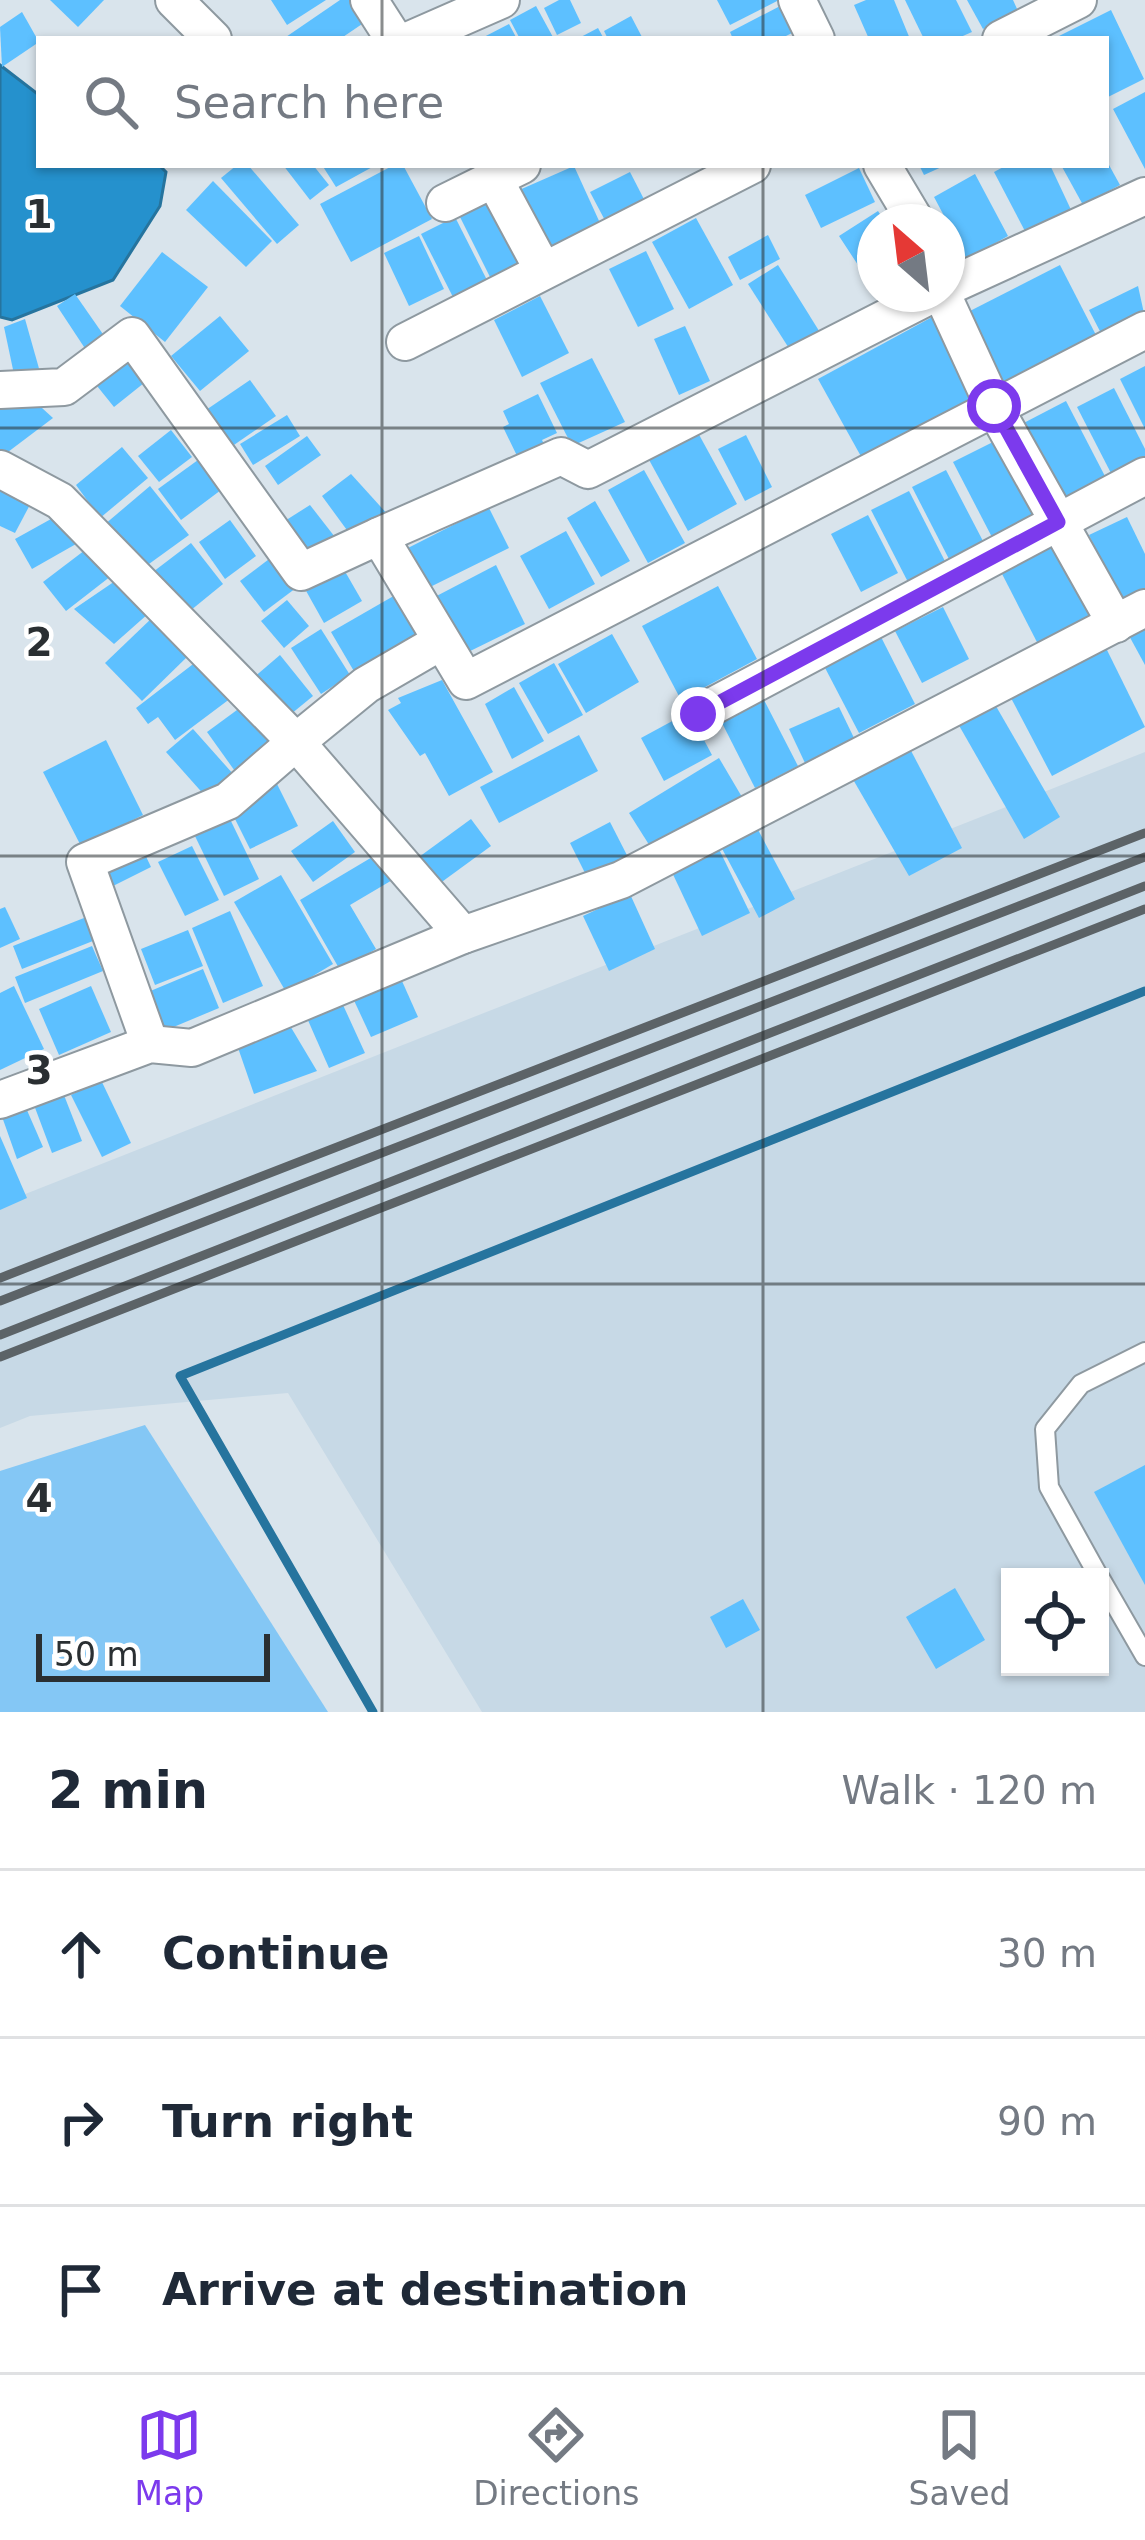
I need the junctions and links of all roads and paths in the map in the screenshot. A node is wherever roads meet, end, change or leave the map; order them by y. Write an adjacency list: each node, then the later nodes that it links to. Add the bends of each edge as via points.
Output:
1 (174, 0): 6 (street)
2 (369, 0): 7 (street)
3 (501, 0): 8 (street)
4 (797, 0): 9 (street)
5 (1078, 0): 10 (street)
6 (210, 36)
7 (392, 36)
8 (419, 36)
9 (815, 36)
10 (1007, 36)
11 (746, 168): 17 (street)
12 (884, 168): 16 (street)
13 (508, 172): 15 (street); 17 (street)
14 (1145, 196): 18 (street)
15 (445, 203)
16 (905, 204)
17 (543, 270): 22 (street)
18 (965, 277)
19 (895, 312): 28 (street, via 588,470 561,456)
20 (955, 312): 24 (street)
21 (1145, 330): 24 (street)
22 (405, 342)
23 (0, 390): 28 (street, via 64,387 132,336 301,572)
24 (994, 406): 27 (street); 30 (street, via 466,681)
25 (0, 469): 32 (street, via 61,501)
26 (1145, 476): 27 (street)
27 (1058, 522): 29 (street); 31 (street)
28 (379, 536): 30 (street)
29 (1131, 616): 33 (street, via 621,880)
30 (440, 642): 32 (street, via 366,685)
31 (698, 714)
32 (296, 742): 33 (street); 34 (street, via 228,800 85,862)
33 (463, 935): 34 (street, via 192,1048)
34 (150, 1044): 35 (street)
35 (0, 1100)
36 (1145, 1352): 37 (lane, via 1082,1384 1045,1429 1049,1487)
37 (1094, 1568)
38 (1109, 1594): 39 (lane)
39 (1145, 1656)

